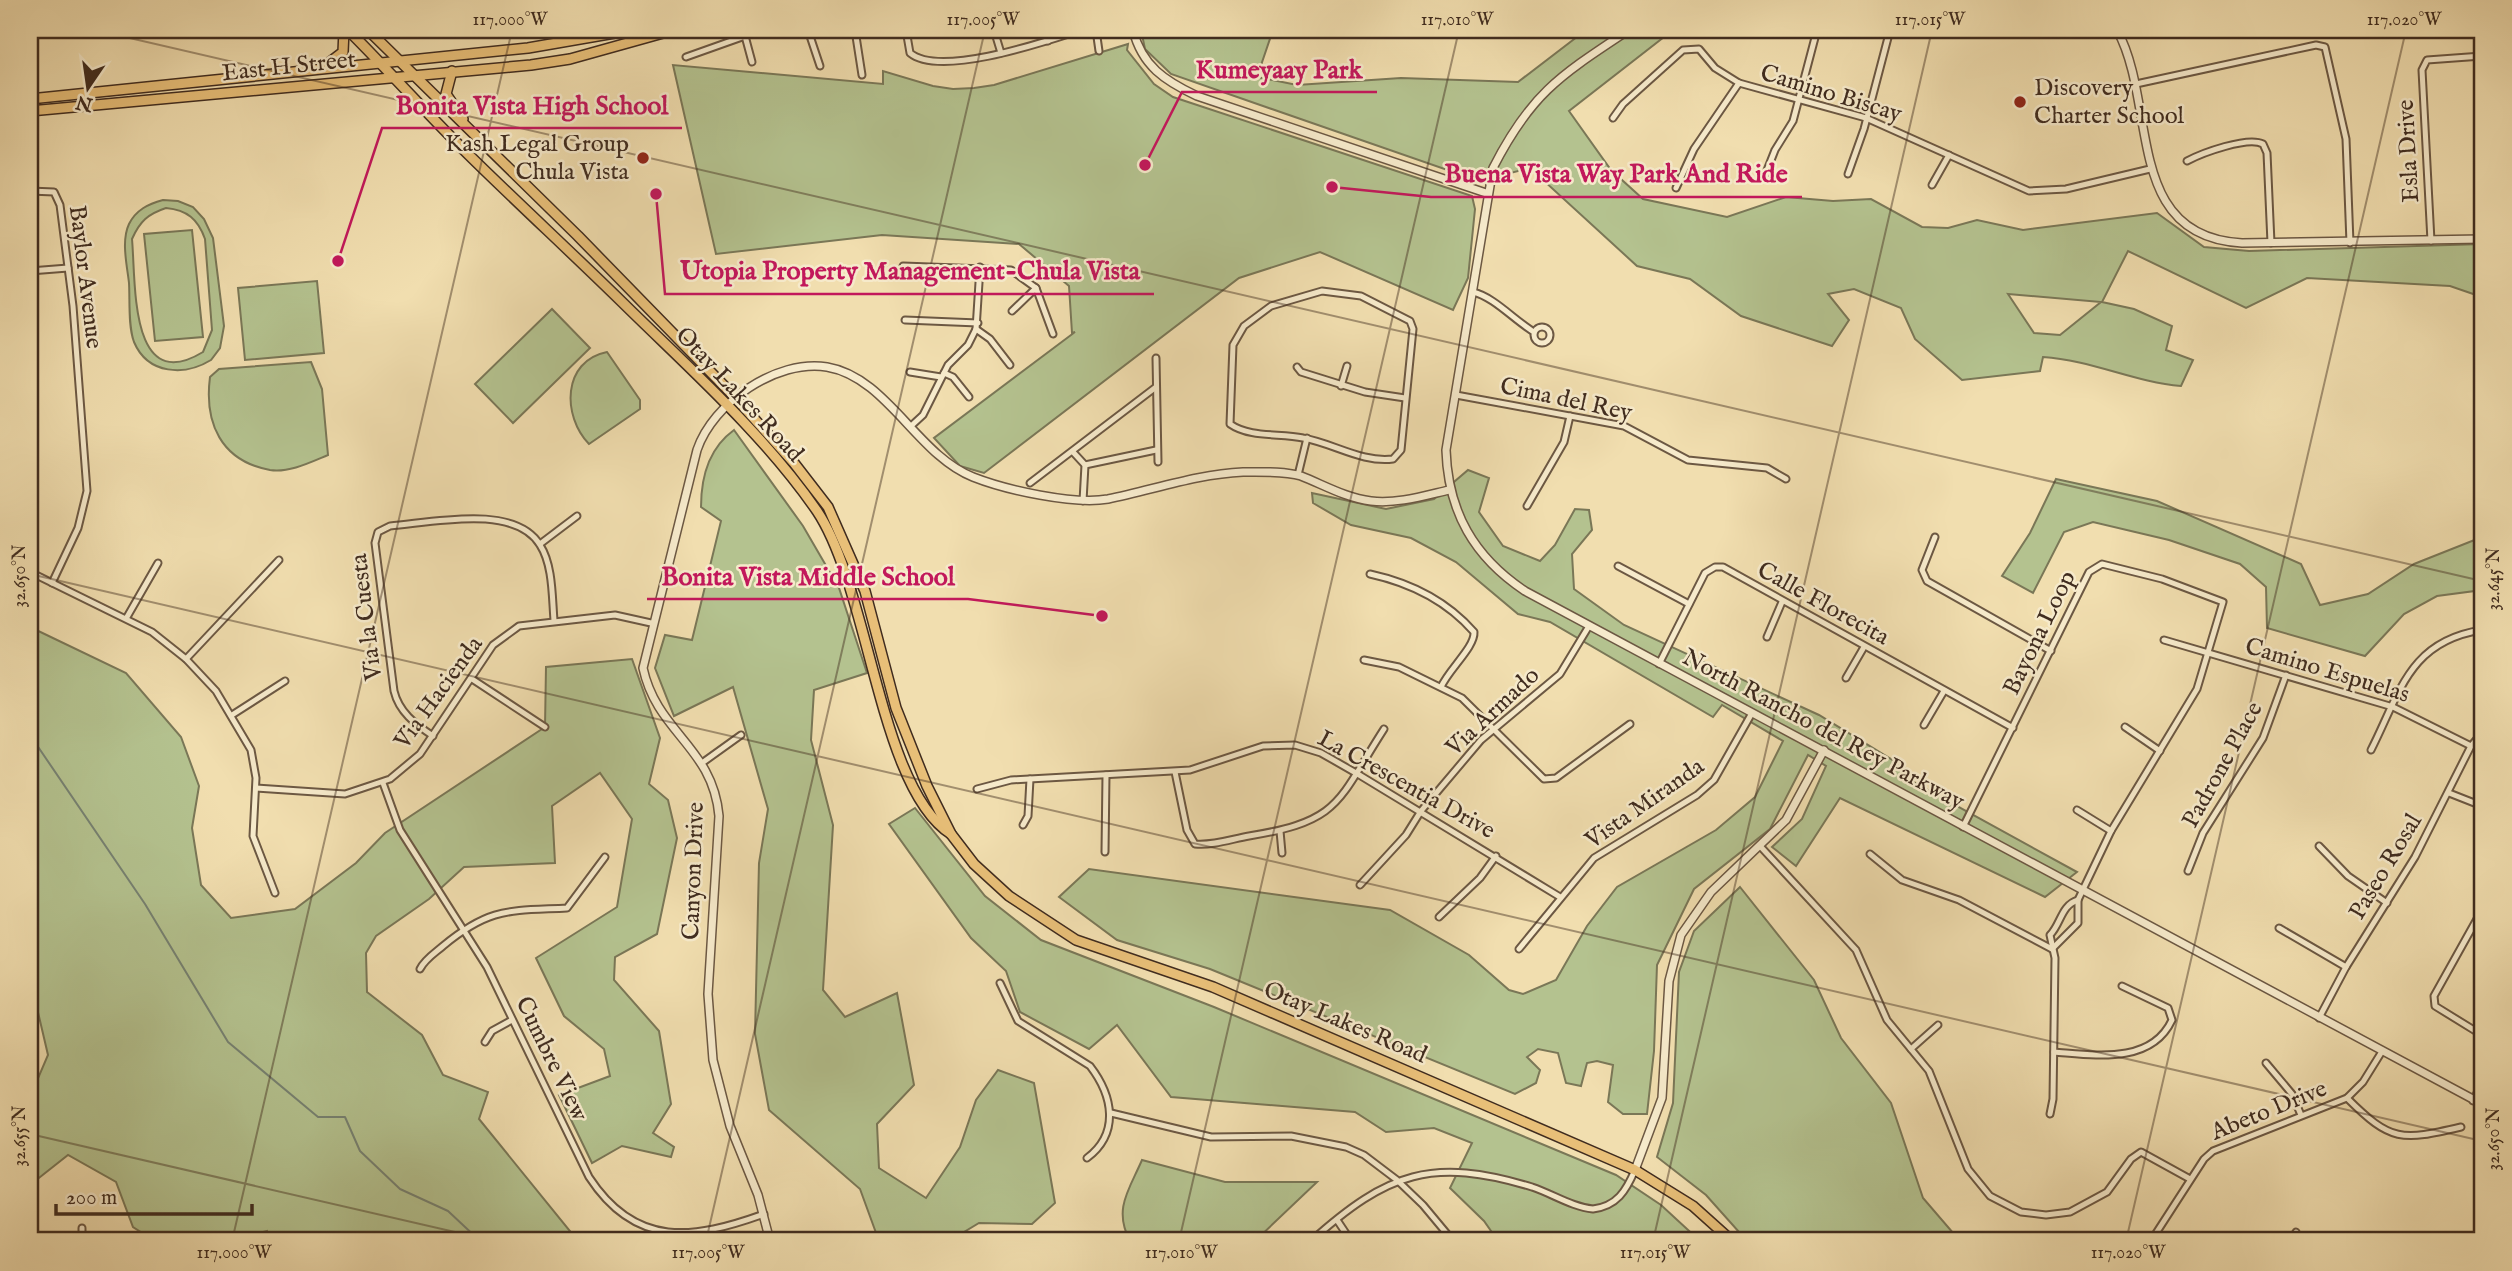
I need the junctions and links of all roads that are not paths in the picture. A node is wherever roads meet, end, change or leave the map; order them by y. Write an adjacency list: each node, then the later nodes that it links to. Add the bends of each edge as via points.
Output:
1 (346, 30): 26 (main road, Otay Lakes Road); 29 (main road, via 343,52)
2 (368, 30): 25 (main road, Otay Lakes Road)
3 (632, 30): 25 (main road, East H Street, via 528,48)
4 (674, 30): 30 (main road, East H Street, via 570,59)
5 (762, 30): 19 (street)
6 (808, 30): 28 (street)
7 (855, 30): 32 (street)
8 (906, 30): 22 (street, via 914,57 942,61)
9 (994, 30): 22 (street)
10 (1045, 30): 20 (street)
11 (1082, 30): 20 (street)
12 (1096, 30): 21 (street)
13 (1133, 30): 52 (street, via 1144,58 1164,80 1198,96)
14 (1629, 30): 52 (street, North Rancho del Rey Parkway, via 1569,69 1532,103 1493,168)
15 (1801, 30): 18 (street)
16 (1890, 30): 42 (street)
17 (2118, 30): 35 (street)
18 (1816, 32): 38 (street)
19 (744, 36): 24 (street); 27 (street)
20 (1048, 41): 22 (street)
21 (1098, 51)
22 (1000, 53)
23 (2482, 56): 54 (street, Esla Drive, via 2427,60 2422,71)
24 (686, 57)
25 (398, 60): 26 (main road, East H Street); 31 (main road, Otay Lakes Road)
26 (377, 62): 29 (main road, East H Street); 33 (main road, Otay Lakes Road)
27 (752, 62)
28 (820, 66)
29 (321, 67): 36 (main road, East H Street)
30 (452, 71): 31 (main road, East H Street); 43 (main road, via 446,94)
31 (412, 74): 33 (main road, East H Street); 43 (main road, Otay Lakes Road)
32 (862, 75)
33 (391, 76): 39 (main road, East H Street); 80 (main road, Otay Lakes Road)
34 (1739, 83): 38 (street, Camino Biscay); 41 (street, Camino Biscay, via 1715,68 1699,50 1688,47); 50 (street, via 1694,149)
35 (2136, 84): 46 (street); 56 (street, via 2316,44 2325,47 2346,139)
36 (144, 87): 37 (main road, East H Street); 39 (main road)
37 (30, 99)
38 (1798, 100): 42 (street, Camino Biscay); 48 (street, via 1793,121)
39 (145, 102): 40 (main road, East H Street)
40 (30, 111)
41 (1613, 118)
42 (1866, 118): 44 (street, Camino Biscay); 47 (street)
43 (467, 127): 79 (main road, Otay Lakes Road)
44 (1949, 155): 46 (street, Camino Biscay, via 2029,191 2066,189); 49 (street)
45 (2187, 161): 55 (street, via 2250,141 2263,144)
46 (2150, 169): 55 (street, via 2166,205 2190,228 2223,242)
47 (1848, 174)
48 (1764, 178)
49 (1932, 185)
50 (1676, 188)
51 (30, 191): 59 (street, Baylor Avenue, via 47,189 57,196)
52 (1486, 193): 62 (street, North Rancho del Rey Parkway)
53 (2482, 239): 54 (street)
54 (2431, 241): 56 (street)
55 (2271, 243): 56 (street)
56 (2350, 243)
57 (903, 266): 58 (street)
58 (980, 267): 61 (street, via 1011,270); 65 (street)
59 (68, 268): 60 (street); 102 (street, Baylor Avenue, via 88,491 78,528)
60 (30, 271)
61 (1036, 288): 63 (street); 67 (street)
62 (1473, 292): 66 (street, via 1493,300); 76 (street, North Rancho del Rey Parkway)
63 (1012, 311)
64 (905, 320): 65 (street)
65 (977, 326): 69 (street); 73 (street, via 968,345)
66 (1534, 332)
67 (1053, 334)
68 (1156, 358): 75 (street)
69 (1010, 365)
70 (1347, 366): 74 (street)
71 (1297, 368): 74 (street)
72 (910, 372): 73 (street)
73 (942, 375): 77 (street, via 953,377); 82 (street, via 923,415)
74 (1341, 386): 78 (street)
75 (1156, 387): 84 (street); 85 (street)
76 (1456, 395): 81 (street, Cima del Rey); 91 (street, North Rancho del Rey Parkway, via 1446,450)
77 (969, 397)
78 (1405, 398): 83 (street, via 1401,450 1393,459 1349,453); 83 (street, via 1413,329 1410,321 1344,292 1302,294 1271,306 1244,326 1233,345 1230,424 1241,432)
79 (736, 399): 80 (street, Canyon Drive); 82 (street, Canyon Drive, via 778,373 827,367 870,388); 157 (main road, Otay Lakes Road, via 828,507 865,591 909,744)
80 (727, 406): 107 (street, Canyon Drive, via 697,450); 157 (main road, Otay Lakes Road, via 818,513 853,594 899,751 934,824)
81 (1570, 416): 89 (street, Cima del Rey, via 1624,426 1688,460 1767,468); 93 (street, via 1564,442)
82 (910, 427): 92 (street, Canyon Drive, via 944,461 976,478)
83 (1307, 438): 88 (street)
84 (1156, 450): 86 (street); 87 (street)
85 (1073, 452): 87 (street); 90 (street)
86 (1158, 462)
87 (1085, 466): 92 (street)
88 (1298, 475): 91 (street, Canyon Drive, via 1369,501 1403,500); 92 (street, Canyon Drive, via 1242,472)
89 (1786, 479)
90 (1030, 483)
91 (1449, 490): 108 (street, North Rancho del Rey Parkway, via 1464,530 1491,564 1525,591)
92 (1083, 501)
93 (1527, 506)
94 (577, 516): 96 (street)
95 (1935, 537): 113 (street, via 1922,570 1927,581)
96 (540, 544): 106 (street); 136 (street, Via la Cuesta, via 499,519 390,526 379,532 375,543 397,704)
97 (279, 560): 115 (street)
98 (158, 562): 105 (street)
99 (1618, 566): 104 (street)
100 (30, 572): 102 (street)
101 (1370, 574): 122 (street, via 1428,593 1474,632 1470,649 1450,668)
102 (52, 583): 105 (street)
103 (1782, 602): 104 (street, Calle Florecita, via 1719,567 1705,573); 110 (street); 112 (street, Calle Florecita)
104 (1689, 604): 117 (street, Calle Florecita)
105 (127, 617): 115 (street)
106 (554, 620): 107 (street, Via Hacienda, via 615,615); 120 (street, Via Hacienda, via 532,622 504,634)
107 (652, 623): 141 (street, Canyon Drive, via 643,660 647,689 664,718)
108 (1589, 626): 117 (street, North Rancho del Rey Parkway); 132 (street, Via Armado, via 1560,674)
109 (2482, 630): 124 (street, via 2452,636 2424,654 2405,677)
110 (1767, 637)
111 (2164, 640): 114 (street, Camino Espuelas)
112 (1864, 647): 119 (street); 123 (street, Calle Florecita)
113 (2051, 650): 114 (street, Bayona Loop, via 2089,572 2102,564 2217,597 2224,606); 133 (street, Bayona Loop)
114 (2209, 653): 118 (street, Camino Espuelas); 140 (street, Bayona Loop, via 2191,701)
115 (186, 659): 126 (street)
116 (1364, 660): 122 (street, via 1399,667)
117 (1659, 664): 125 (street, North Rancho del Rey Parkway)
118 (2286, 676): 124 (street, Camino Espuelas); 165 (street, Padrone Place, via 2263,738 2203,833)
119 (1846, 678)
120 (472, 679): 129 (street); 136 (street, Via Hacienda)
121 (285, 681): 126 (street)
122 (1441, 687): 132 (street)
123 (1944, 691): 128 (street); 133 (street, Calle Florecita)
124 (2393, 707): 137 (street, Camino Espuelas); 139 (street)
125 (1752, 713): 138 (street, North Rancho del Rey Parkway); 169 (street, Vista Miranda, via 1714,780 1594,858)
126 (232, 716): 147 (street, via 251,750)
127 (1630, 724): 132 (street, via 1550,780 1539,776)
128 (1924, 725)
129 (545, 727)
130 (2125, 727): 140 (street)
131 (1384, 729): 143 (street)
132 (1496, 729): 152 (street, Via Armado, via 1481,740)
133 (2013, 729): 154 (street, Bayona Loop)
134 (2482, 733): 137 (street, Paseo Rosal)
135 (741, 735): 141 (street)
136 (433, 736): 146 (street, Via Hacienda, via 409,765)
137 (2470, 746): 149 (street, Paseo Rosal)
138 (1824, 750): 154 (street, North Rancho del Rey Parkway); 158 (street, via 1792,811)
139 (2371, 750)
140 (2160, 751): 156 (street, Bayona Loop)
141 (702, 762): 205 (street, Canyon Drive, via 717,794 719,816 708,991 713,1060 730,1126)
142 (1175, 772): 143 (street, La Crescentia Drive, via 1282,744 1313,749); 144 (street, La Crescentia Drive); 155 (street, via 1187,830 1195,844)
143 (1356, 773): 152 (street, La Crescentia Drive); 155 (street, via 1328,811)
144 (1105, 775): 145 (street, La Crescentia Drive); 160 (street)
145 (1030, 779): 148 (street, La Crescentia Drive); 153 (street, via 1028,816)
146 (383, 783): 147 (street, Via Hacienda, via 332,794); 176 (street, Cumbre View, via 400,830)
147 (256, 788): 168 (street, via 253,836)
148 (976, 789)
149 (2449, 793): 150 (street); 171 (street, Paseo Rosal)
150 (2482, 806)
151 (2077, 810): 156 (street)
152 (1421, 811): 163 (street, La Crescentia Drive); 166 (street, Via Armado, via 1406,835)
153 (1023, 825)
154 (1963, 827): 167 (street, North Rancho del Rey Parkway)
155 (1280, 831): 161 (street)
156 (2111, 831): 167 (street, Bayona Loop)
157 (951, 834): 202 (main road, Otay Lakes Road, via 974,864 1009,896 1076,940 1213,987)
158 (1760, 846): 189 (street, via 1856,950 1886,1020); 202 (street, via 1701,903 1676,948 1669,981 1663,1091)
159 (2319, 846): 171 (street, via 2348,876)
160 (1105, 852)
161 (1282, 853)
162 (1870, 854): 179 (street, via 1902,880 1959,901)
163 (1496, 856): 169 (street, La Crescentia Drive); 173 (street)
164 (605, 858): 176 (street, via 567,908 503,911)
165 (2188, 872)
166 (1360, 885)
167 (2082, 892): 170 (street, Bayona Loop); 184 (street, North Rancho del Rey Parkway)
168 (275, 893)
169 (1560, 897): 178 (street, Vista Miranda)
170 (2078, 900): 174 (street, via 2065,909); 177 (street, via 2078,923)
171 (2387, 903): 180 (street, Paseo Rosal)
172 (2482, 910): 187 (street, via 2434,996 2441,1011)
173 (1439, 918)
174 (2058, 927): 177 (street); 179 (street, via 2050,935)
175 (2279, 928): 180 (street)
176 (464, 929): 181 (street); 185 (street, Cumbre View)
177 (2068, 933): 179 (street)
178 (1519, 948)
179 (2052, 949): 190 (street)
180 (2346, 967): 184 (street, Paseo Rosal)
181 (420, 969)
182 (1000, 983): 197 (street, via 1018,1021 1090,1066)
183 (2122, 986): 190 (street, via 2168,1008 2172,1020 2162,1034 2131,1053)
184 (2319, 1018): 191 (street, North Rancho del Rey Parkway)
185 (512, 1020): 188 (street, via 492,1031); 205 (street, Cumbre View, via 589,1177 620,1211 651,1228 681,1234 712,1232)
186 (1938, 1025): 189 (street)
187 (2482, 1035)
188 (485, 1042)
189 (1911, 1049): 203 (street, via 1934,1080 1968,1169 1982,1189 2011,1208 2046,1215 2082,1208 2107,1192 2141,1152)
190 (2054, 1052): 198 (street)
191 (2381, 1053): 194 (street, Abeto Drive); 195 (street, North Rancho del Rey Parkway)
192 (2266, 1063): 199 (street, via 2292,1094)
193 (2482, 1083): 195 (street)
194 (2347, 1097): 199 (street, Abeto Drive); 200 (street, via 2372,1123 2397,1136 2419,1137)
195 (2473, 1101): 196 (street, North Rancho del Rey Parkway)
196 (2482, 1104)
197 (1111, 1113): 201 (street, via 1107,1135); 204 (street, via 1211,1138 1291,1136 1329,1142 1364,1156)
198 (2050, 1114)
199 (2301, 1115): 203 (street, Abeto Drive, via 2213,1150)
200 (2461, 1127)
201 (1087, 1158)
202 (1635, 1170): 204 (street, via 1620,1198 1593,1209 1476,1174 1441,1171); 214 (main road, Otay Lakes Road, via 1693,1206)
203 (2190, 1179): 215 (street, Abeto Drive)
204 (1397, 1180): 206 (street); 213 (street)
205 (765, 1214): 210 (street, Canyon Drive)
206 (1337, 1220): 211 (street); 212 (street)
207 (82, 1228): 209 (street)
208 (2296, 1233): 216 (street)
209 (82, 1241)
210 (770, 1241)
211 (1311, 1241)
212 (1351, 1241)
213 (1453, 1241)
214 (1732, 1241)
215 (2151, 1241)
216 (2292, 1241)

